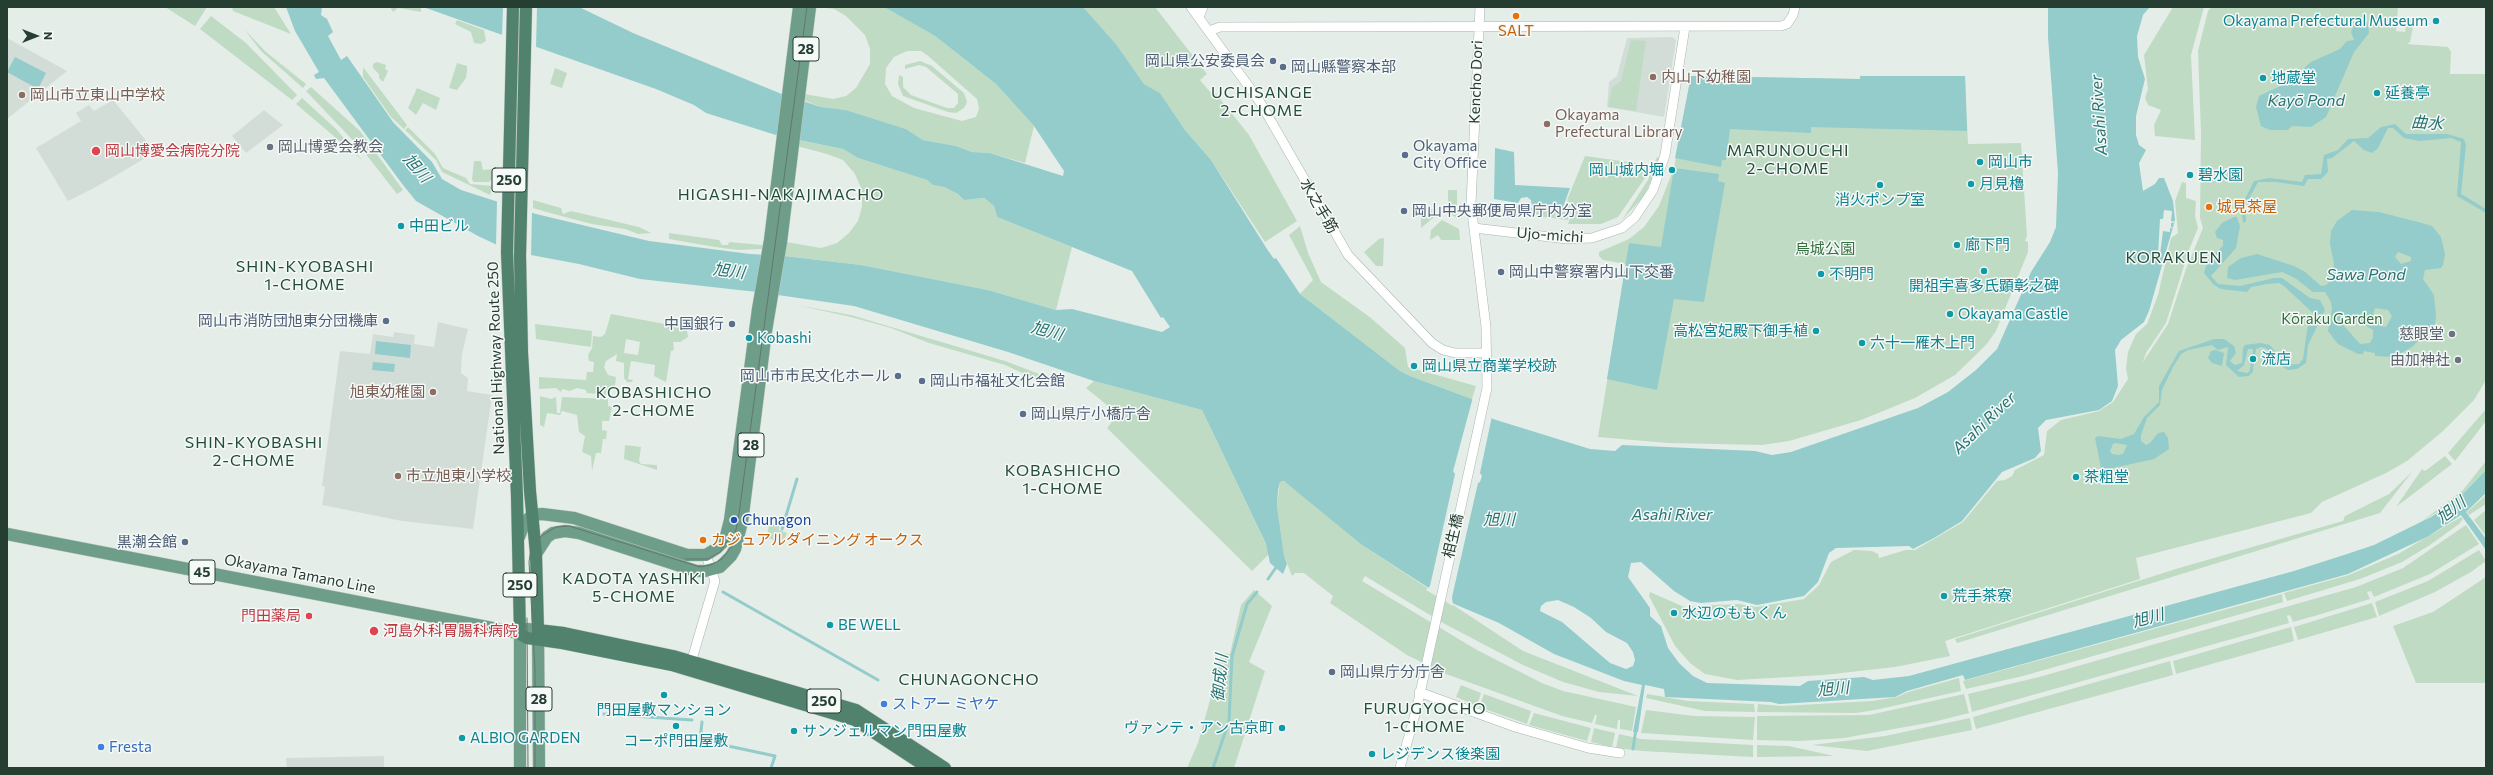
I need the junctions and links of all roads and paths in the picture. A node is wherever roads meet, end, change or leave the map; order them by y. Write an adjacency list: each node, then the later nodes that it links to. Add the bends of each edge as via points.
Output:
1 (513, 7): 16 (highway, National Highway Route 250 / 250, via 507,252)
2 (526, 7): 16 (highway, National Highway Route 250 / 250)
3 (799, 7): 13 (main road, 28, via 788,90)
4 (810, 7): 13 (main road, 28, via 800,92)
5 (1191, 7): 9 (street, 水之手筋)
6 (1203, 7): 9 (street)
7 (1480, 7): 10 (street, Kencho Dori)
8 (1795, 7): 11 (street, via 1787,24 1781,26)
9 (1199, 17): 12 (street, 水之手筋)
10 (1479, 26): 11 (street); 12 (street, via 1220,27); 14 (street, Kencho Dori, via 1471,204)
11 (1685, 27): 14 (street, Ujo-michi, via 1665,155 1649,200 1635,217 1622,228 1592,238 1567,239)
12 (1209, 31): 17 (street, 水之手筋, via 1260,102 1348,255 1432,343 1443,350 1456,353)
13 (787, 147): 15 (main road, 28, via 776,241)
14 (1474, 228): 17 (street, Kencho Dori)
15 (765, 301): 24 (main road, 28, via 728,529 722,544); 25 (main road, 28, via 740,535 731,556)
16 (516, 352): 18 (highway, National Highway Route 250 / 250); 22 (highway, National Highway Route 250 / 250)
17 (1487, 353): 29 (street, 相生橋, via 1486,392)
18 (532, 515): 21 (highway, National Highway Route 250 / 250); 22 (main road, via 525,522); 24 (main road, via 568,517 687,555)
19 (553, 533): 21 (main road); 23 (main road); 25 (main road, via 574,532 696,571)
20 (7, 534): 26 (main road, Okayama Tamano Line / 45)
21 (534, 534): 22 (main road); 23 (highway, National Highway Route 250 / 250)
22 (519, 537): 26 (highway, National Highway Route 250 / 250)
23 (536, 554): 27 (highway, National Highway Route 250 / 250)
24 (706, 555): 25 (street)
25 (713, 570): 28 (street, via 715,581)
26 (520, 634): 27 (highway, 250, via 527,638); 31 (main road, 28)
27 (538, 635): 28 (highway, 250); 32 (main road, 28)
28 (690, 666): 33 (highway, 250, via 855,720); 34 (highway, 250, via 856,710)
29 (1419, 692): 30 (street, via 1515,727 1588,748); 35 (street, 相生橋)
30 (1620, 753)
31 (520, 768)
32 (539, 768)
33 (928, 768)
34 (944, 768)
35 (1400, 768)

